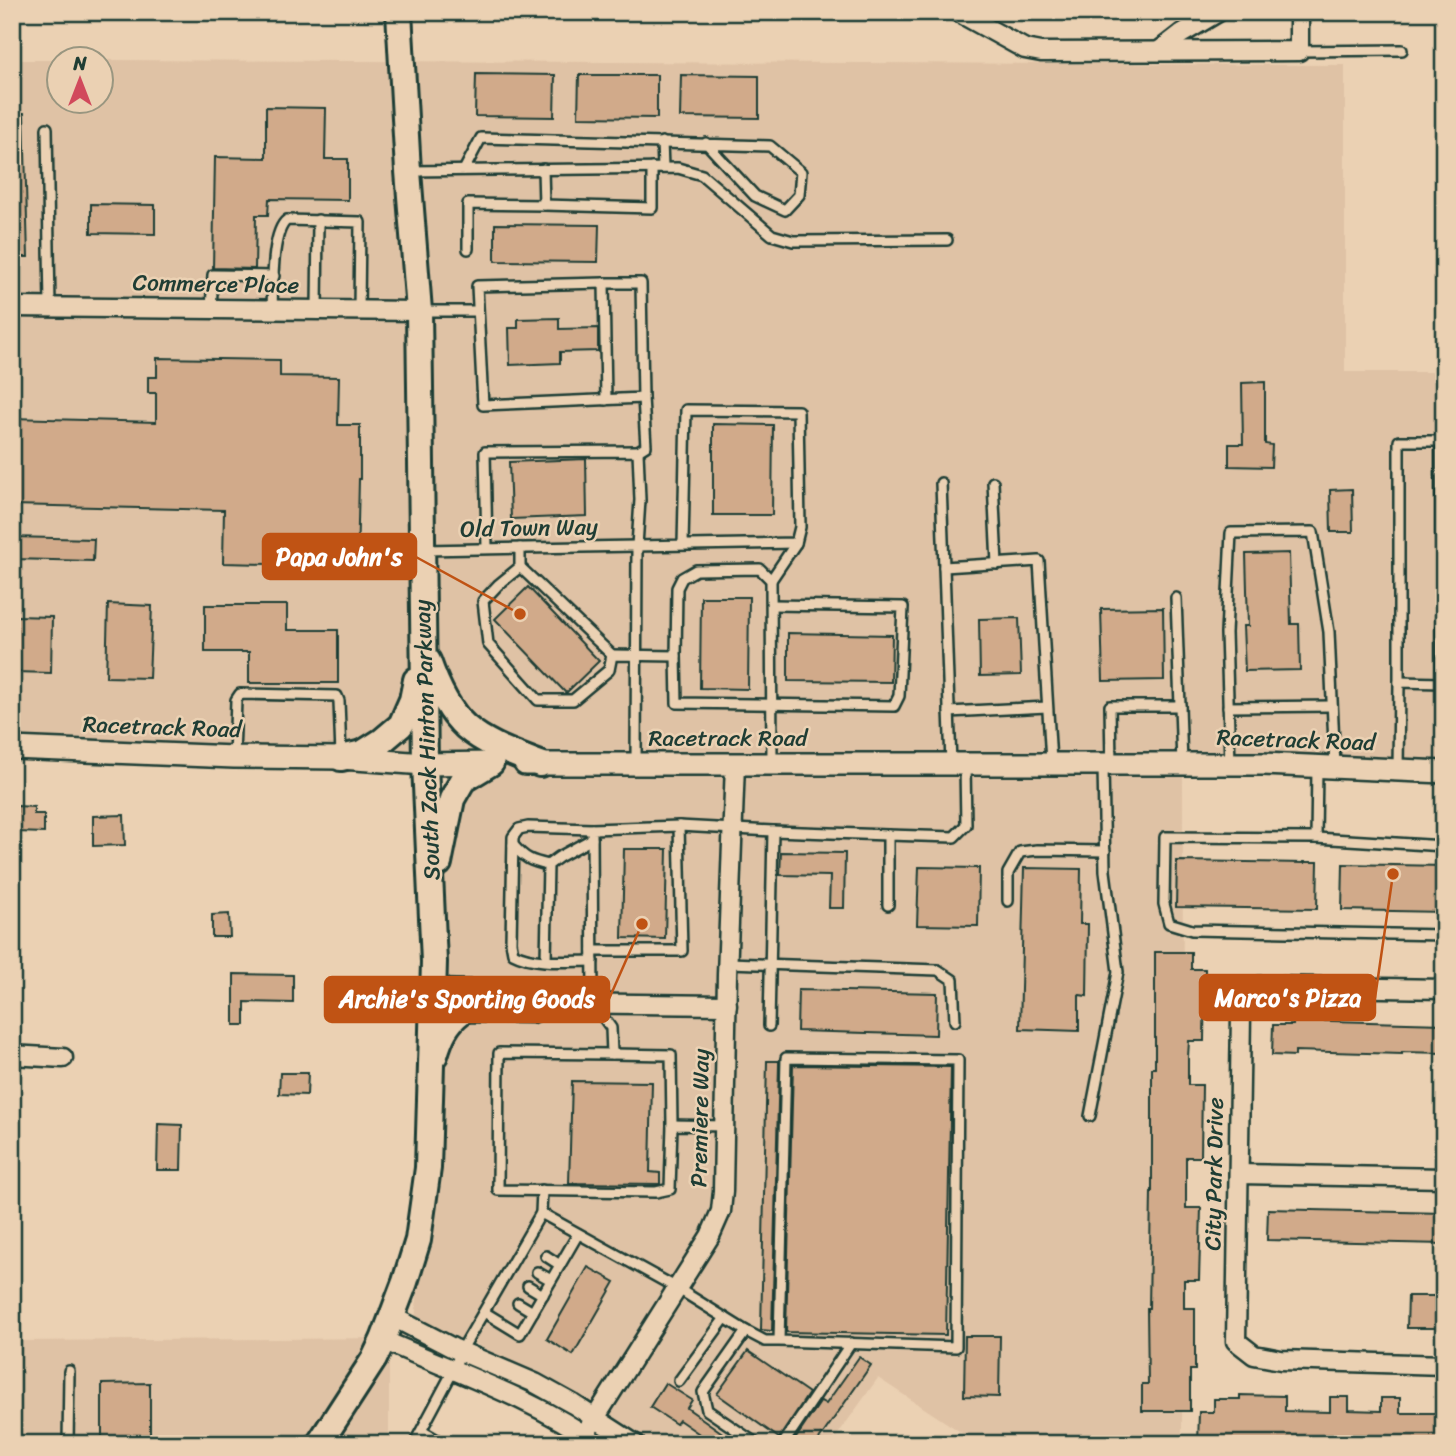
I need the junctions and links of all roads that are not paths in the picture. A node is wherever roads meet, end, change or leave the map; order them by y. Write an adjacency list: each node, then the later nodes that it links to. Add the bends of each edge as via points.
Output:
1 (399, 12): 15 (main road, South Zack Hinton Parkway)
2 (958, 12): 6 (street, via 1025,49)
3 (1218, 12): 6 (street)
4 (1299, 12): 7 (street)
5 (1402, 50): 7 (lane)
6 (1159, 51): 7 (street)
7 (1299, 51)
8 (47, 128): 23 (lane)
9 (662, 142): 10 (lane); 11 (lane); 14 (lane, via 481,138)
10 (706, 144): 10 (lane, via 770,146 801,172 799,195 785,210 755,196)
11 (663, 167): 12 (lane); 18 (lane, via 702,175 772,235 793,241)
12 (652, 168): 13 (lane); 16 (lane, via 652,208)
13 (543, 169): 14 (lane); 16 (lane)
14 (464, 170): 15 (lane)
15 (408, 171): 28 (main road, South Zack Hinton Parkway)
16 (544, 205): 19 (lane, via 468,204)
17 (318, 220): 20 (lane, via 281,224); 26 (lane); 27 (lane, via 360,222)
18 (947, 240)
19 (468, 249)
20 (274, 276): 24 (lane, via 213,275); 25 (lane)
21 (604, 283): 29 (lane, via 477,286); 30 (lane, via 641,283); 31 (lane)
22 (12, 307): 23 (street, Commerce Place)
23 (50, 307): 24 (street, Commerce Place)
24 (211, 309): 25 (street, Commerce Place)
25 (272, 310): 26 (street, Commerce Place)
26 (317, 310): 27 (street, Commerce Place)
27 (359, 311): 28 (street, Commerce Place)
28 (419, 311): 29 (lane); 41 (main road, South Zack Hinton Parkway)
29 (478, 311): 31 (lane, via 484,405)
30 (643, 398): 31 (lane); 33 (lane, via 646,446)
31 (606, 400)
32 (1442, 441): 52 (lane, via 1399,441); 53 (lane)
33 (638, 451): 38 (lane); 39 (lane, via 485,452)
34 (993, 482): 42 (lane)
35 (941, 483): 44 (lane)
36 (796, 543): 37 (lane, Old Town Way); 37 (lane, via 800,527 798,411 686,410); 45 (lane)
37 (683, 545): 38 (lane, Old Town Way)
38 (637, 546): 40 (lane, Old Town Way); 50 (lane)
39 (487, 548): 40 (lane, Old Town Way); 41 (lane, Old Town Way)
40 (520, 548): 43 (lane)
41 (422, 550): 48 (main road, South Zack Hinton Parkway)
42 (997, 564): 44 (lane); 57 (lane, via 1039,561)
43 (520, 567): 49 (lane); 49 (lane, via 483,601 488,644 538,700 573,700 609,670)
44 (944, 567): 59 (lane)
45 (771, 580): 47 (lane); 51 (lane, via 760,569 696,570 682,578 677,588)
46 (1176, 598): 55 (lane)
47 (772, 605): 54 (lane); 54 (lane, via 902,607 899,696 894,706)
48 (424, 649): 62 (main road, via 401,725 363,753); 64 (main road, South Zack Hinton Parkway); 65 (main road, via 436,683 466,727)
49 (612, 655): 50 (lane)
50 (636, 656): 51 (lane); 66 (lane)
51 (676, 656): 54 (lane, via 677,703)
52 (1399, 682): 53 (lane); 75 (lane)
53 (1443, 683)
54 (771, 705): 68 (lane)
55 (1180, 706): 71 (lane, via 1110,706); 72 (lane)
56 (1332, 706): 58 (lane); 58 (lane, via 1329,632 1312,531 1231,533); 74 (lane)
57 (1047, 707): 59 (lane); 70 (lane)
58 (1228, 707): 73 (lane)
59 (949, 712): 69 (lane)
60 (12, 748): 61 (street, Racetrack Road)
61 (234, 757): 62 (street, Racetrack Road); 62 (lane, via 240,694 337,696)
62 (341, 758): 64 (street, Racetrack Road)
63 (491, 763): 64 (street, Racetrack Road); 65 (street, Racetrack Road); 88 (main road, via 463,780 452,799)
64 (425, 764): 88 (main road, South Zack Hinton Parkway)
65 (540, 764): 66 (street, Racetrack Road)
66 (636, 764): 67 (street, Racetrack Road)
67 (735, 764): 68 (street, Racetrack Road); 78 (street, Premiere Way)
68 (772, 764): 69 (street, Racetrack Road)
69 (958, 764): 70 (street, Racetrack Road); 81 (lane, via 966,825 954,837)
70 (1051, 764): 71 (street, Racetrack Road)
71 (1107, 764): 72 (street, Racetrack Road); 85 (lane)
72 (1182, 764): 73 (street, Racetrack Road)
73 (1230, 764): 74 (street, Racetrack Road)
74 (1326, 767): 75 (street, Racetrack Road); 82 (lane)
75 (1398, 770): 76 (street, Racetrack Road)
76 (1444, 772)
77 (680, 826): 78 (lane); 80 (lane); 91 (lane, via 682,951)
78 (732, 829): 79 (lane); 93 (street, Premiere Way)
79 (773, 831): 81 (lane); 94 (lane)
80 (592, 834): 83 (lane, via 527,827 519,829); 86 (lane); 91 (lane)
81 (888, 835): 89 (lane)
82 (1315, 838): 84 (lane); 90 (lane, via 1165,837 1164,904 1169,923 1192,930)
83 (513, 845): 86 (lane, via 531,861); 92 (lane, via 513,953)
84 (1444, 846)
85 (1105, 851): 87 (lane, via 1020,852 1009,873); 107 (lane, via 1118,972)
86 (548, 866): 92 (lane)
87 (1008, 901)
88 (431, 905): 96 (main road, South Zack Hinton Parkway)
89 (888, 905)
90 (1444, 935)
91 (593, 956): 92 (lane); 98 (lane)
92 (546, 960)
93 (728, 963): 94 (lane); 99 (street, Premiere Way)
94 (770, 964): 101 (lane, via 938,970 953,980); 102 (lane)
95 (1444, 989): 110 (street, City Park Drive, via 1260,986 1249,992 1241,1014)
96 (432, 1000): 97 (street, via 534,991); 100 (street); 106 (main road, South Zack Hinton Parkway)
97 (548, 1003): 98 (street); 100 (street, via 533,1013)
98 (593, 1003): 99 (street); 103 (lane, via 611,1028)
99 (727, 1005): 109 (street, Premiere Way)
100 (461, 1012): 106 (main road, via 440,1038)
101 (955, 1021)
102 (769, 1026)
103 (611, 1054): 108 (lane, via 671,1055); 112 (lane, via 499,1053 498,1190)
104 (12, 1055): 105 (street)
105 (63, 1058)
106 (431, 1069): 125 (main road, South Zack Hinton Parkway, via 428,1168 418,1240)
107 (1090, 1116)
108 (672, 1125): 109 (lane); 112 (lane, via 670,1189)
109 (725, 1126): 120 (street, Premiere Way, via 721,1211)
110 (1239, 1174): 111 (street); 132 (street, City Park Drive, via 1236,1341 1254,1355 1281,1360)
111 (1444, 1178)
112 (546, 1190): 113 (lane)
113 (541, 1213): 114 (lane); 123 (lane, via 528,1246)
114 (578, 1234): 116 (lane); 120 (lane)
115 (546, 1256): 116 (lane)
116 (560, 1265): 118 (lane)
117 (537, 1272): 118 (lane)
118 (551, 1280): 121 (lane)
119 (528, 1286): 121 (lane)
120 (677, 1288): 126 (lane); 136 (street, Premiere Way)
121 (543, 1295): 124 (lane)
122 (518, 1303): 124 (lane)
123 (484, 1312): 124 (lane, via 520,1334); 131 (lane)
124 (533, 1312)
125 (393, 1317): 128 (main road, South Zack Hinton Parkway); 131 (street)
126 (724, 1318): 127 (lane); 135 (lane)
127 (747, 1331): 129 (lane, via 765,1341); 144 (lane, via 703,1392 707,1410)
128 (383, 1340): 134 (street); 140 (main road, South Zack Hinton Parkway)
129 (779, 1341): 130 (lane); 130 (lane, via 786,1058 958,1060 956,1347)
130 (850, 1343): 145 (lane)
131 (461, 1351): 134 (lane); 136 (street, via 535,1384)
132 (1444, 1365)
133 (69, 1371): 139 (lane)
134 (453, 1371): 137 (lane); 138 (street, via 564,1421)
135 (679, 1381)
136 (595, 1418): 138 (street, Premiere Way); 143 (street)
137 (422, 1431): 141 (lane); 142 (lane)
138 (587, 1441)
139 (68, 1444)
140 (319, 1444)
141 (414, 1444)
142 (444, 1444)
143 (635, 1444)
144 (757, 1444)
145 (783, 1444)

